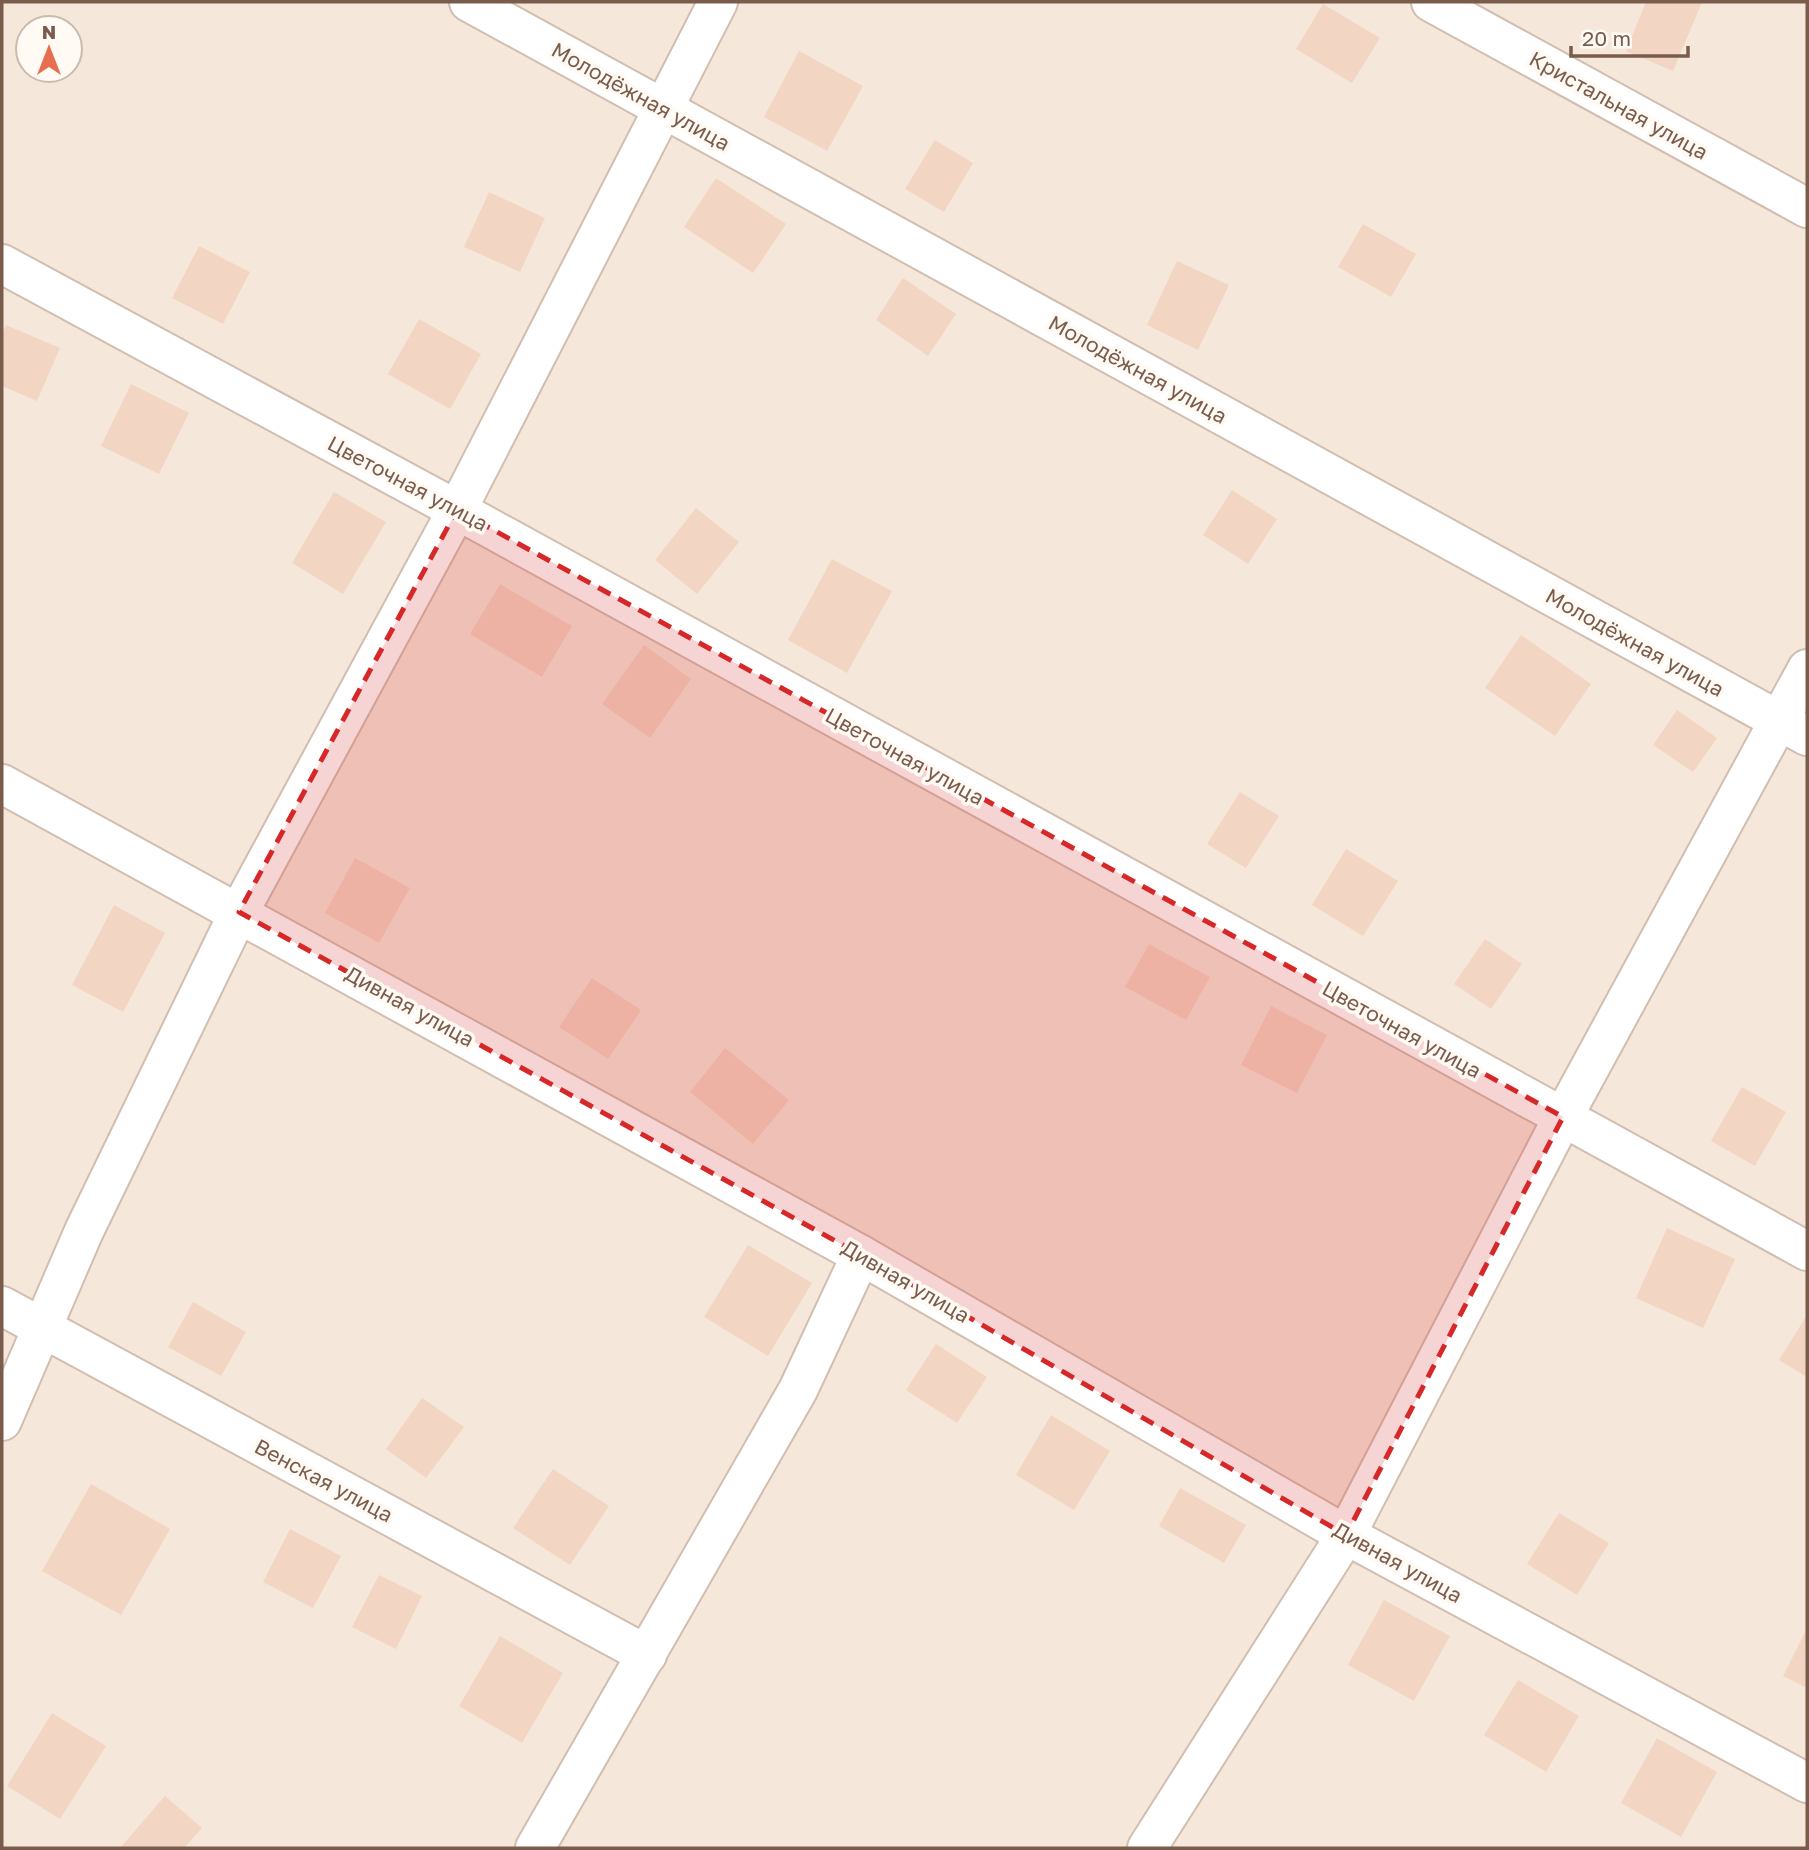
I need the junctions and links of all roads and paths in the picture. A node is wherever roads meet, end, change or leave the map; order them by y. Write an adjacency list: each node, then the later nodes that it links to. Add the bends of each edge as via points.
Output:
1 (469, 2): 4 (street, Молодёжная улица)
2 (718, 2): 4 (street)
3 (1431, 2): 5 (street, Кристальная улица)
4 (664, 108): 7 (street); 9 (street, Молодёжная улица)
5 (1807, 208)
6 (2, 264): 7 (street, Цветочная улица)
7 (457, 510): 11 (street); 12 (street, Цветочная улица)
8 (1807, 668): 9 (street)
9 (1793, 728): 12 (street)
10 (2, 784): 11 (street, Дивная улица)
11 (239, 912): 14 (street, Дивная улица); 16 (street)
12 (1563, 1117): 13 (street, Цветочная улица); 18 (street)
13 (1807, 1251)
14 (861, 1255): 18 (street, Дивная улица); 19 (street, via 798,1390)
15 (2, 1306): 16 (street, Венская улица)
16 (41, 1327): 17 (street); 19 (street, Венская улица)
17 (2, 1421)
18 (1346, 1535): 20 (street, Дивная улица); 22 (street)
19 (647, 1655): 21 (street)
20 (1807, 1783)
21 (535, 1848)
22 (1147, 1848)

